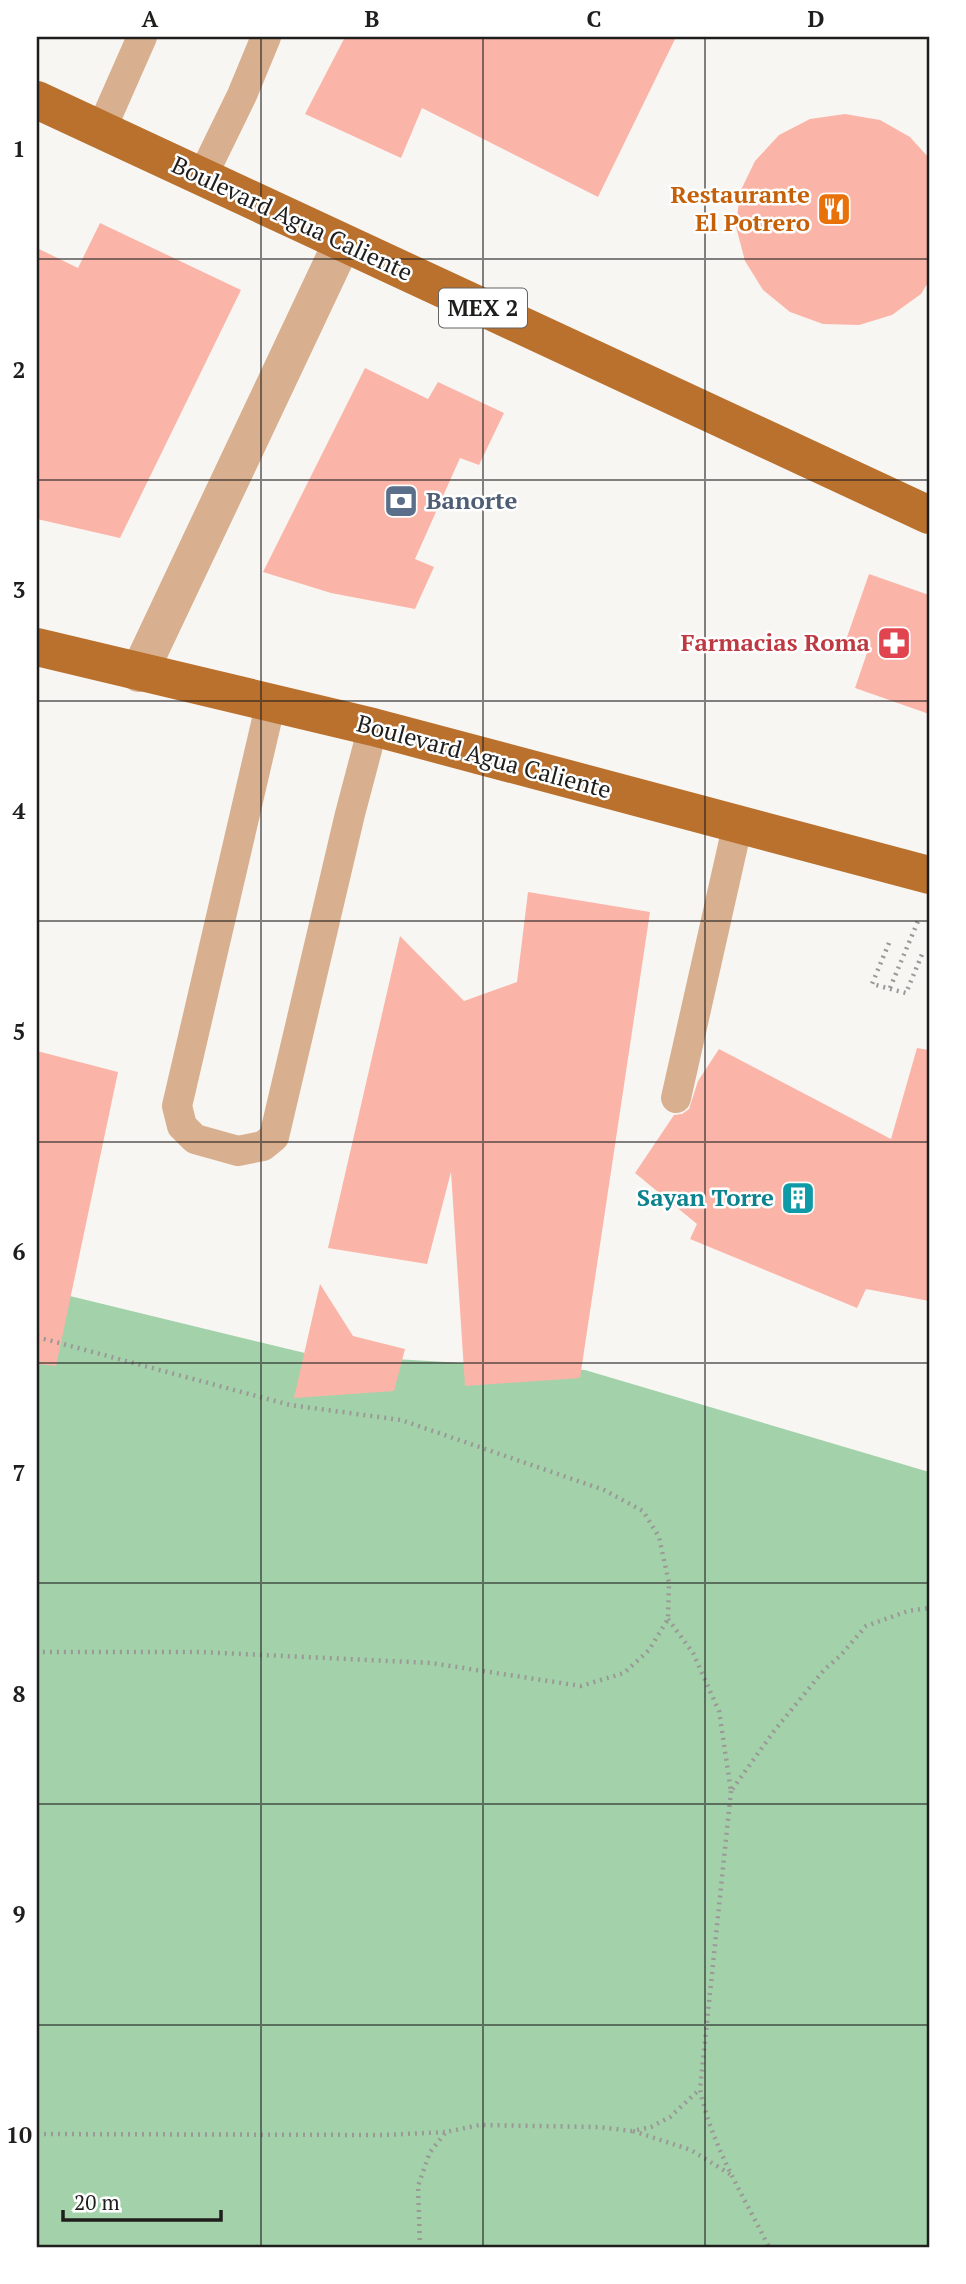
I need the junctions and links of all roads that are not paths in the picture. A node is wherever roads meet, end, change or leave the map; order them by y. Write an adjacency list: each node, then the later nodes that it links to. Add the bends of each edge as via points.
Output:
1 (142, 37): 4 (lane)
2 (266, 37): 5 (lane)
3 (37, 100): 4 (main road, Boulevard Agua Caliente / MEX 2)
4 (101, 130): 5 (main road, Boulevard Agua Caliente / MEX 2)
5 (202, 177): 6 (main road, Boulevard Agua Caliente / MEX 2)
6 (342, 243): 7 (main road, Boulevard Agua Caliente / MEX 2); 9 (street)
7 (929, 515)
8 (37, 647): 9 (main road, Boulevard Agua Caliente)
9 (139, 673): 10 (main road, Boulevard Agua Caliente)
10 (271, 702): 11 (main road, Boulevard Agua Caliente); 11 (lane, via 177,1106 182,1126 195,1139 238,1151 263,1146 274,1137)
11 (373, 727): 12 (main road, Boulevard Agua Caliente)
12 (738, 823): 13 (main road, Boulevard Agua Caliente); 14 (lane)
13 (922, 870)
14 (676, 1098)

